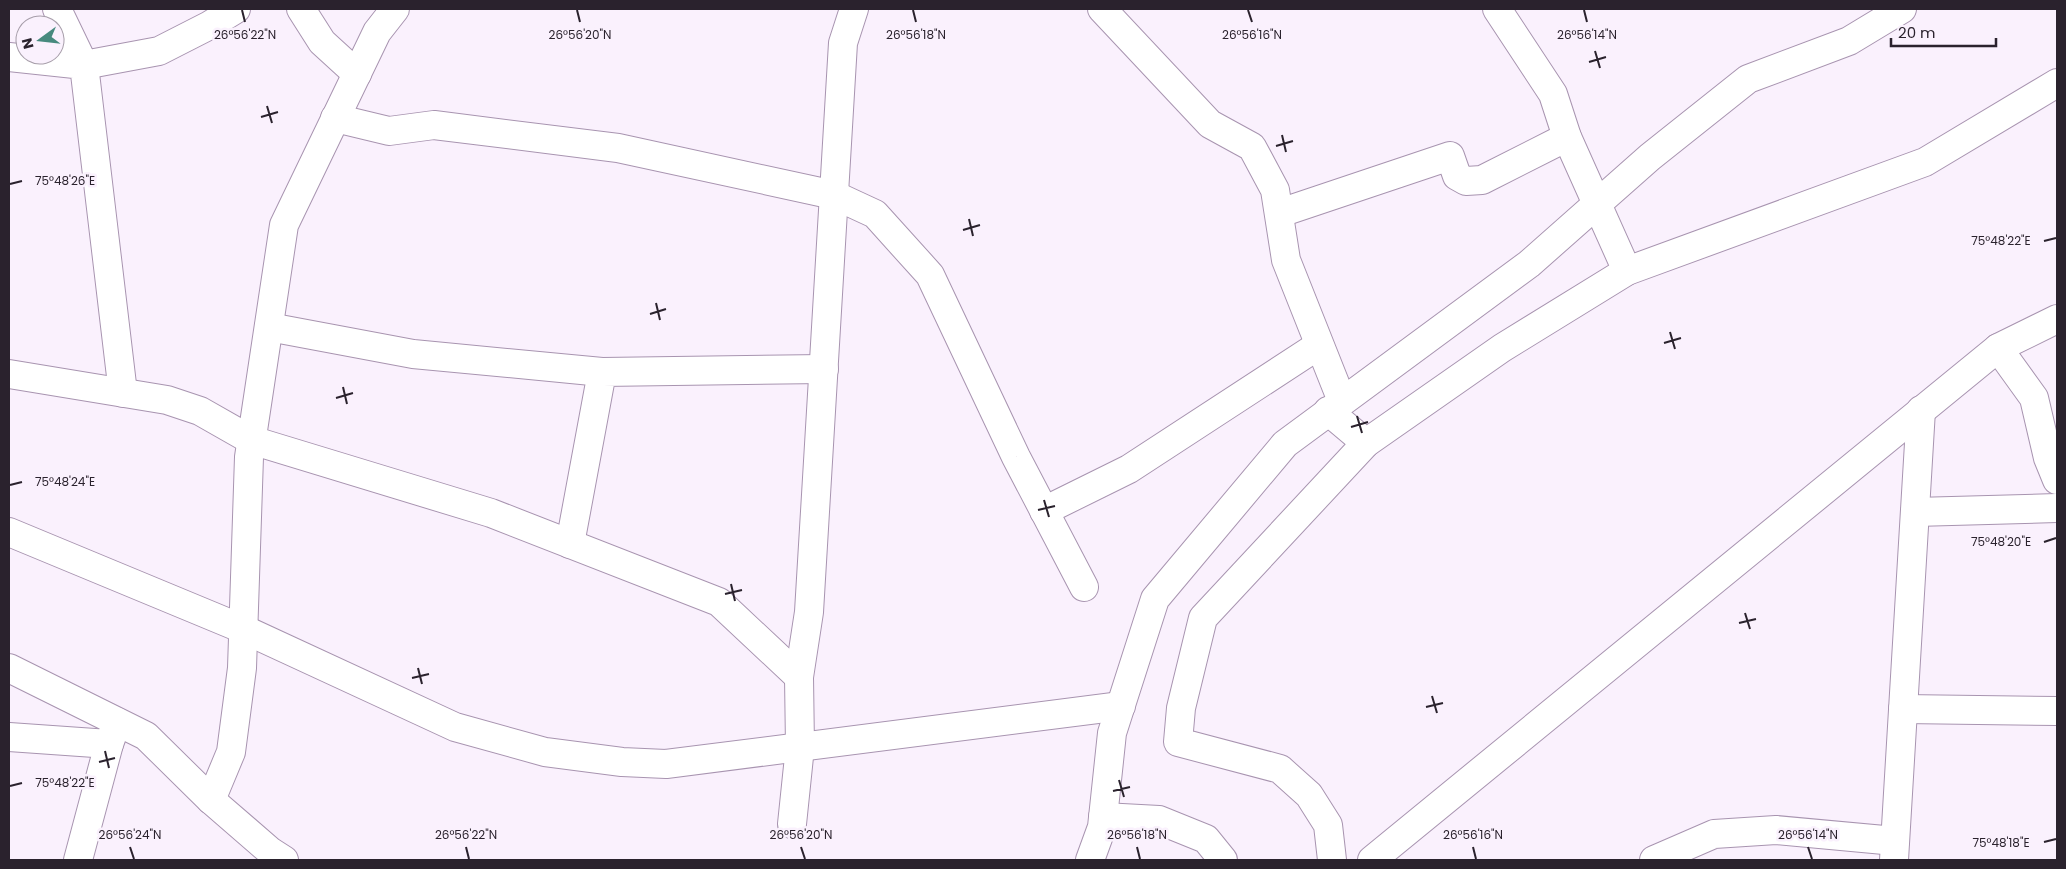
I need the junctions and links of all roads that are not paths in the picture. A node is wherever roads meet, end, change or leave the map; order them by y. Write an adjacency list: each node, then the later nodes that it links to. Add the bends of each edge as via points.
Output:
1 (57, 9): 10 (street)
2 (236, 9): 10 (street, via 159,51)
3 (301, 9): 11 (street, via 322,42)
4 (395, 9): 11 (street, via 377,32)
5 (854, 9): 15 (street, via 843,43)
6 (1102, 9): 17 (street, via 1210,124 1252,147 1275,190)
7 (1497, 9): 14 (street, via 1553,94)
8 (1902, 9): 16 (street, via 1849,41 1748,79)
9 (9, 57): 10 (street)
10 (84, 65): 26 (street)
11 (357, 74): 13 (street)
12 (2057, 83): 18 (street, via 1925,162)
13 (335, 118): 15 (street, via 389,131 434,126 618,148); 20 (street, via 284,225)
14 (1567, 137): 16 (street); 17 (street, via 1482,180 1466,181 1457,176 1450,156)
15 (834, 195): 23 (street); 33 (street, via 875,214 930,275)
16 (1596, 204): 18 (street); 27 (street, via 1529,264)
17 (1280, 213): 21 (street, via 1286,260)
18 (1628, 271): 30 (street, via 1502,348)
19 (2057, 320): 22 (street)
20 (269, 327): 24 (street, via 412,354); 29 (street)
21 (1319, 345): 27 (street); 33 (street, via 1128,469)
22 (1998, 348): 28 (street); 31 (street, via 2034,398 2048,458)
23 (824, 369): 24 (street); 40 (street, via 809,612)
24 (602, 372): 36 (street)
25 (9, 374): 26 (street)
26 (123, 393): 29 (street, via 167,400 200,411)
27 (1335, 406): 30 (street); 41 (street, via 1285,444 1155,599)
28 (1921, 410): 34 (street); 56 (street)
29 (251, 440): 36 (street, via 491,512); 38 (street)
30 (1366, 443): 55 (street, via 1203,618 1182,708 1178,742 1280,769 1310,795 1328,825)
31 (2057, 480)
32 (2057, 508): 34 (street)
33 (1044, 511): 37 (street)
34 (1915, 512): 42 (street)
35 (9, 532): 38 (street)
36 (570, 544): 40 (street, via 719,602)
37 (1084, 587)
38 (244, 629): 46 (street, via 454,727 545,752 666,764); 47 (street, via 231,752)
39 (9, 668): 44 (street)
40 (799, 677): 46 (street)
41 (1121, 706): 46 (street); 48 (street, via 1112,733)
42 (1903, 709): 43 (street); 50 (street)
43 (2057, 711)
44 (113, 733): 45 (street); 47 (street, via 146,736); 51 (street)
45 (9, 737)
46 (800, 747): 49 (street)
47 (211, 800): 52 (street)
48 (1104, 812): 53 (street); 54 (street, via 1159,820 1206,839)
49 (792, 824)
50 (1894, 851): 57 (street, via 1776,830 1714,834)
51 (78, 860)
52 (284, 860)
53 (1090, 860)
54 (1223, 860)
55 (1332, 860)
56 (1372, 860)
57 (1654, 860)

